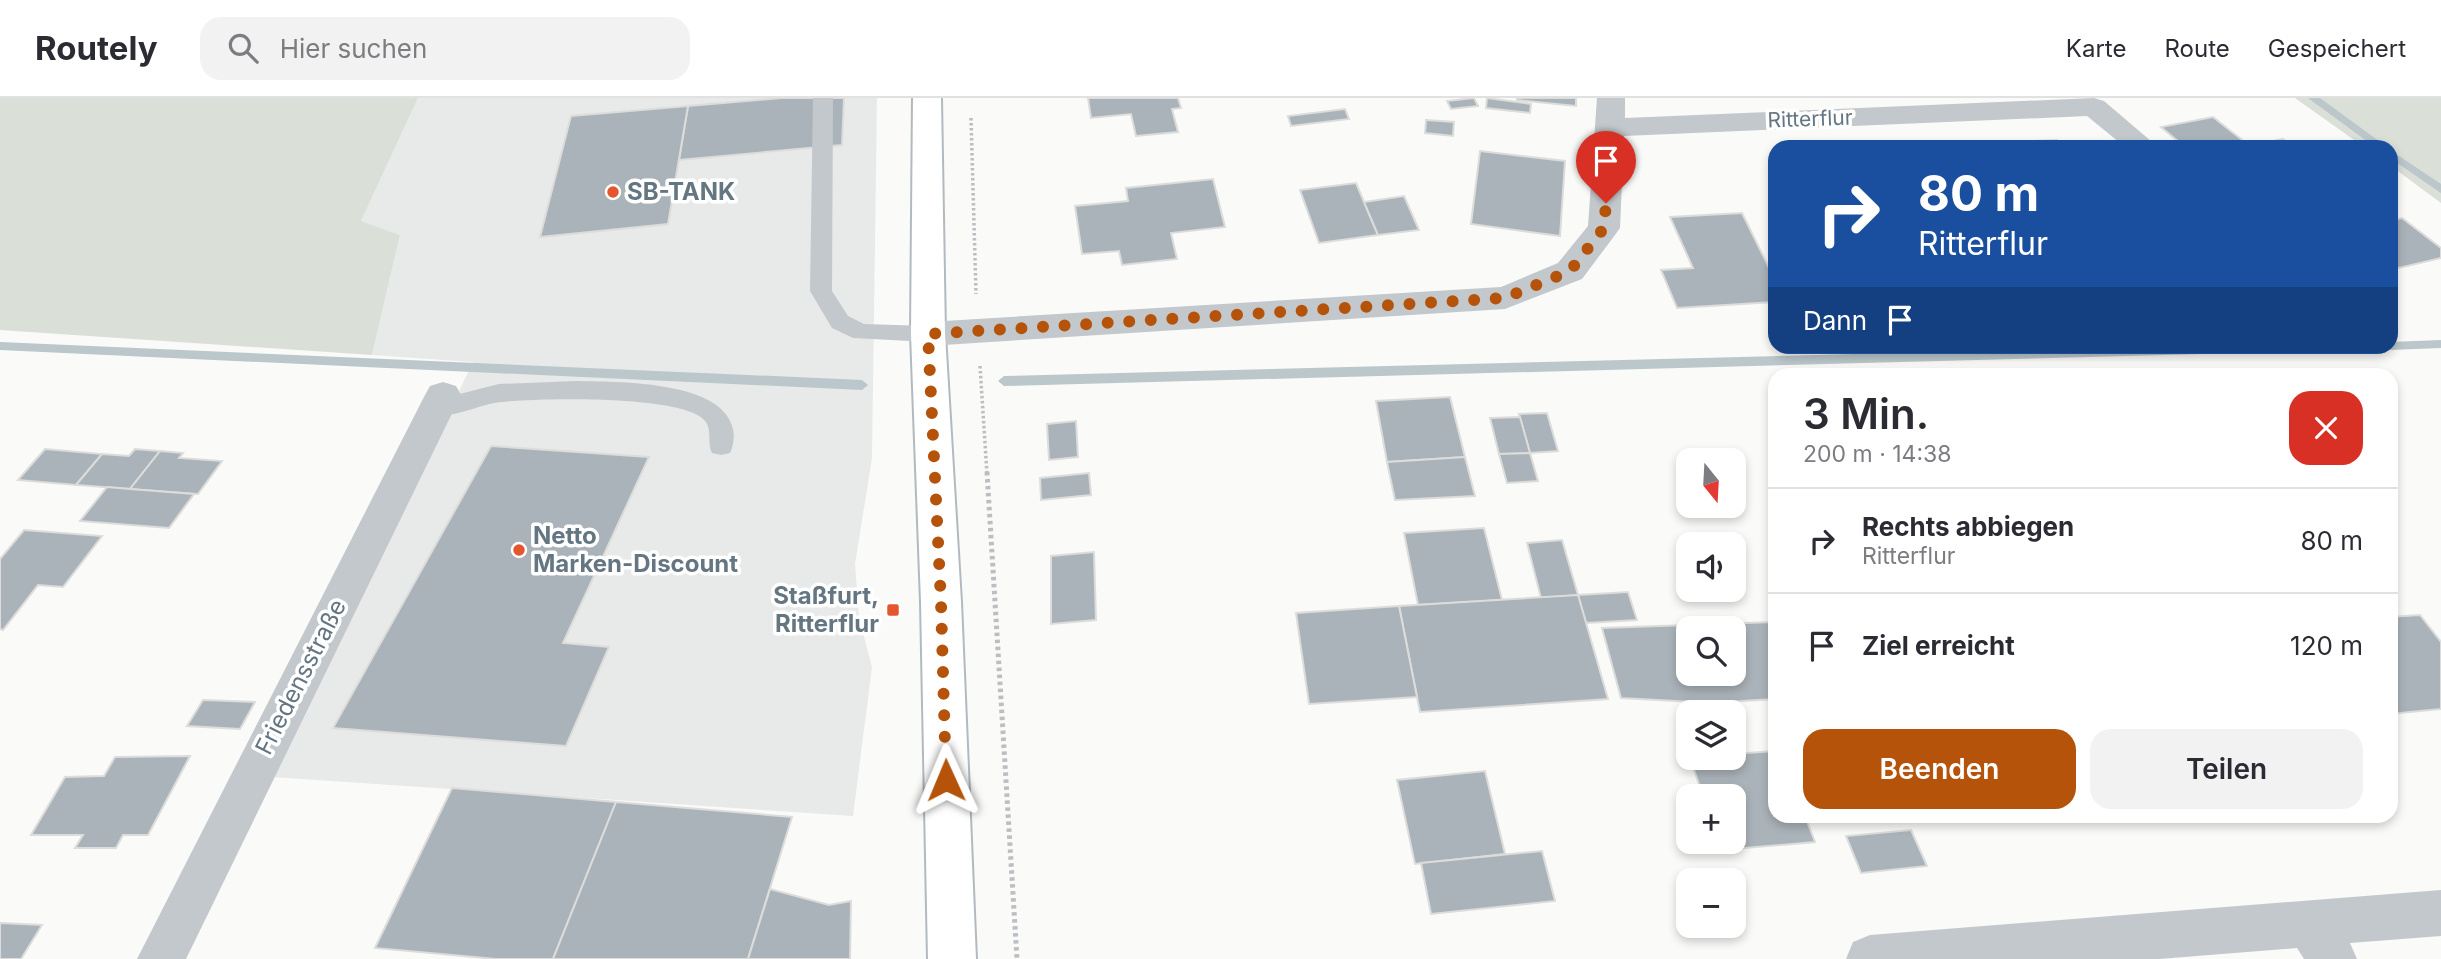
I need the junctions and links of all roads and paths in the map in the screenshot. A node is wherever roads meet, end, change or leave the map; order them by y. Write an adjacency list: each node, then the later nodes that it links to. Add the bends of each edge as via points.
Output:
1 (823, 98): 8 (lane, via 821,291 840,322 861,332)
2 (927, 98): 8 (main road)
3 (2088, 103): 5 (street, Ritterflur); 6 (street, Ritterflur)
4 (970, 112): 7 (path)
5 (1610, 113): 7 (street, Ritterflur, via 1604,228 1570,271 1505,298)
6 (2134, 140)
7 (977, 330): 8 (street, Ritterflur); 15 (path)
8 (928, 334): 14 (main road)
9 (440, 401): 10 (lane, via 542,389 691,401 712,412 722,430); 13 (street, Friedensstraße)
10 (721, 446)
11 (2441, 913): 12 (street)
12 (2321, 942): 16 (street)
13 (161, 959)
14 (952, 959)
15 (1017, 959)
16 (1870, 959)

